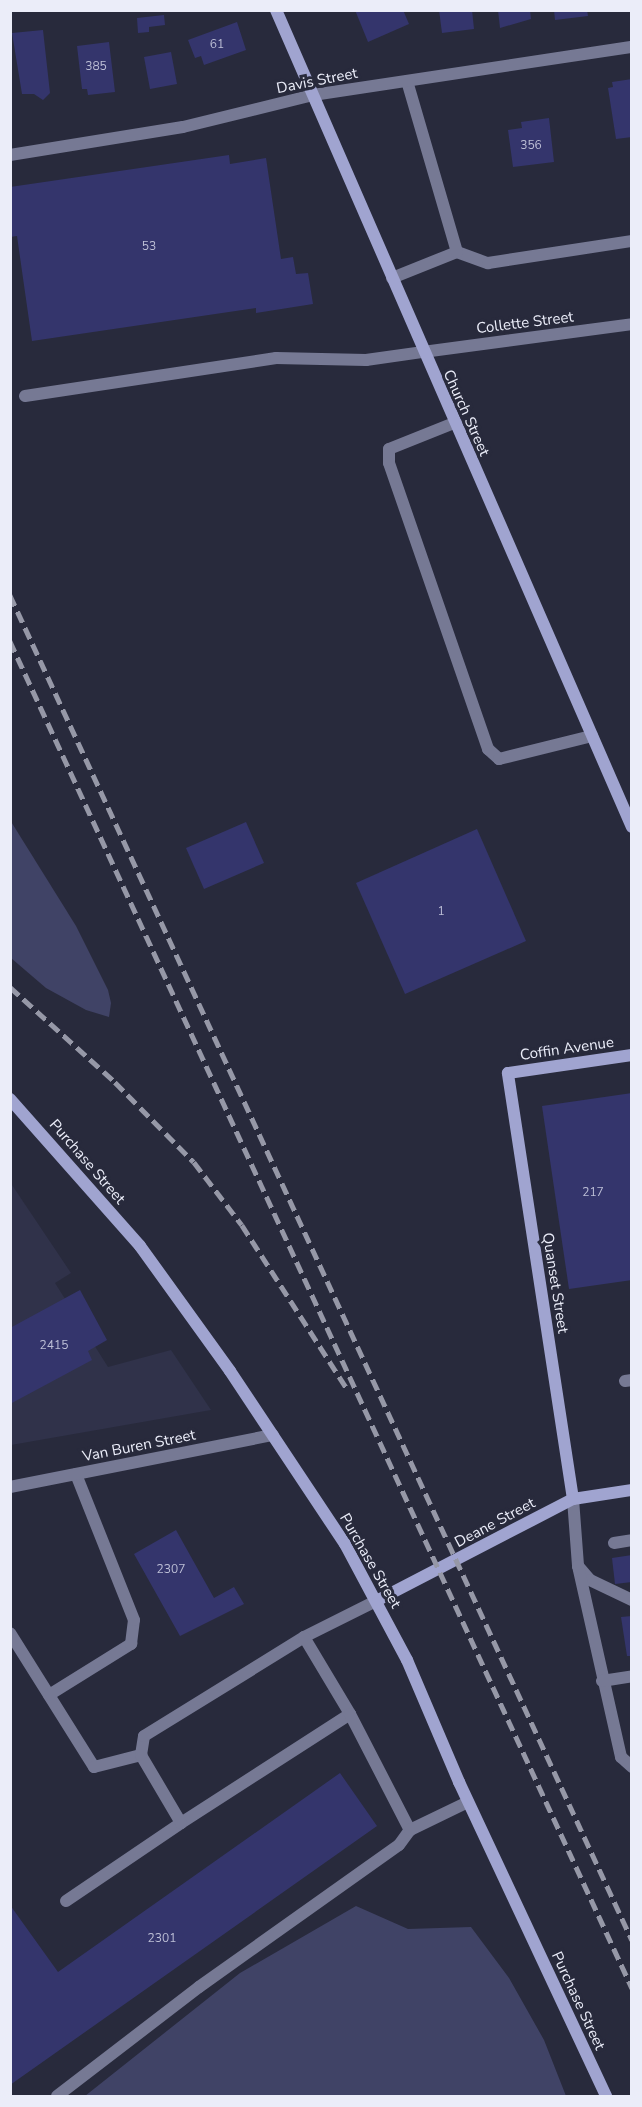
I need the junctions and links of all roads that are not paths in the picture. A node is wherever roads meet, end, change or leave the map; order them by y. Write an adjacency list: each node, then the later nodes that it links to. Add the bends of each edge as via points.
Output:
1 (276, 10): 4 (main road, Church Street)
2 (632, 47): 3 (street, Davis Street)
3 (406, 81): 4 (street, Davis Street); 7 (street)
4 (313, 95): 5 (street, Davis Street, via 183,127); 8 (main road, Church Street)
5 (10, 155)
6 (632, 241): 7 (street, via 489,263)
7 (457, 252): 8 (street)
8 (392, 278): 10 (main road, Church Street)
9 (632, 324): 10 (street, Collette Street)
10 (423, 352): 11 (street, Collette Street, via 360,361 276,358); 12 (main road, Church Street)
11 (25, 396)
12 (454, 423): 13 (main road, Church Street); 13 (street, via 389,449 389,463 488,749 499,759)
13 (592, 736): 14 (main road, Church Street)
14 (632, 827)
15 (632, 1055): 16 (main road, Coffin Avenue)
16 (508, 1073): 22 (main road, Quanset Street)
17 (10, 1099): 18 (main road, Purchase Street, via 140,1246)
18 (273, 1435): 19 (street, Van Buren Street); 26 (main road, Purchase Street)
19 (76, 1474): 20 (street, Van Buren Street); 32 (street, via 134,1620 131,1644)
20 (10, 1487)
21 (632, 1490): 22 (main road, Deane Street)
22 (573, 1499): 25 (street); 26 (main road, Deane Street)
23 (632, 1540): 24 (street)
24 (614, 1543)
25 (578, 1566): 27 (street, via 590,1580); 31 (street)
26 (378, 1600): 29 (street); 36 (main road, Purchase Street)
27 (632, 1600)
28 (10, 1633): 32 (street)
29 (304, 1637): 33 (street); 34 (street, via 144,1736)
30 (632, 1676): 31 (street)
31 (602, 1681): 35 (street, via 621,1757)
32 (49, 1695): 34 (street, via 94,1767)
33 (350, 1714): 37 (street); 38 (street)
34 (141, 1755): 37 (street)
35 (632, 1767)
36 (468, 1802): 38 (street); 41 (main road, Purchase Street)
37 (181, 1823): 39 (street)
38 (410, 1830): 40 (street, via 399,1845 199,1987)
39 (66, 1900)
40 (57, 2097)
41 (606, 2097)

